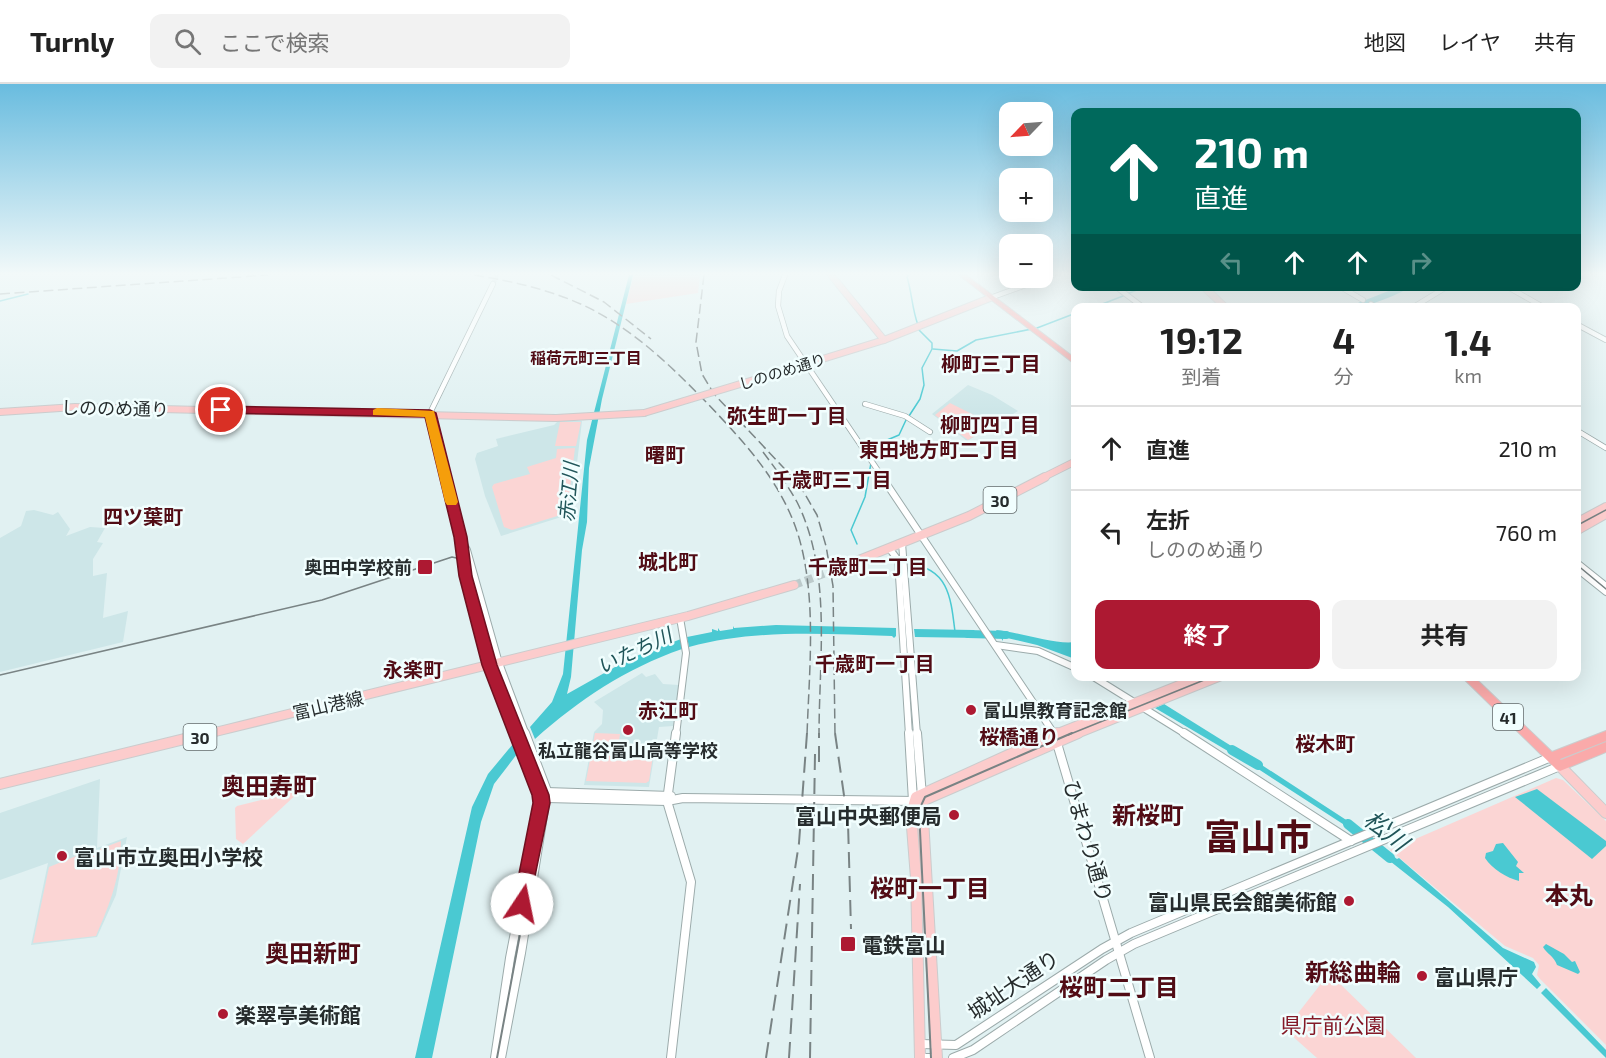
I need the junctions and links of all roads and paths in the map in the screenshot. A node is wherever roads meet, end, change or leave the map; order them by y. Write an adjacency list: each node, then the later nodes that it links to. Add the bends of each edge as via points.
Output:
1 (475, 320): 13 (street)
2 (781, 320): 10 (street)
3 (868, 320): 7 (main road)
4 (933, 320): 7 (main road, しののめ通り)
5 (1020, 320): 9 (highway)
6 (1581, 327): 8 (street)
7 (884, 340): 10 (main road, しののめ通り)
8 (1606, 340)
9 (1071, 359)
10 (805, 364): 13 (main road, しののめ通り, bridge, via 644,413 590,417); 22 (street)
11 (865, 404): 14 (street, via 905,416)
12 (0, 412): 13 (main road, しののめ通り, via 75,407)
13 (430, 413): 35 (street)
14 (930, 432)
15 (1581, 432): 16 (street)
16 (1606, 448)
17 (1071, 464): 22 (main road, 30, via 984,509)
18 (1606, 507): 20 (main road)
19 (1606, 514): 21 (main road)
20 (1581, 520)
21 (1581, 528)
22 (922, 535): 23 (main road, 30); 34 (street, ひまわり通り)
23 (902, 543): 24 (main road, 30); 32 (street)
24 (889, 548): 26 (main road, 30); 32 (street, via 898,560)
25 (1581, 566): 29 (street)
26 (840, 568)
27 (1581, 572): 30 (street)
28 (794, 585): 31 (main road, 富山港線 / 30)
29 (1606, 586)
30 (1606, 592)
31 (680, 618): 35 (main road, 富山港線 / 30); 48 (street, via 686,649)
32 (905, 625): 33 (street)
33 (906, 638): 49 (street); 49 (street)
34 (994, 643): 36 (street, via 1038,651); 43 (street, ひまわり通り)
35 (494, 664): 46 (main road, 富山港線 / 30); 47 (street, via 532,746); 47 (street, via 523,754)
36 (1071, 666)
37 (1103, 681): 41 (street)
38 (1191, 681): 41 (main road)
39 (1207, 681): 41 (main road)
40 (1471, 681): 45 (highway, 41)
41 (1147, 702): 43 (main road); 52 (street)
42 (1606, 736): 45 (highway)
43 (1057, 738): 49 (main road); 53 (street, ひまわり通り)
44 (1606, 747): 45 (highway)
45 (1555, 761): 50 (main road); 51 (main road); 52 (street, 城址大通り); 54 (street)
46 (0, 784)
47 (545, 795): 48 (street); 57 (street, via 512,947); 58 (street)
48 (668, 798): 49 (street); 59 (street, via 691,882)
49 (919, 798): 55 (main road, via 911,814); 56 (main road)
50 (1606, 806)
51 (1606, 813)
52 (1353, 840): 53 (street, 城址大通り)
53 (1117, 940): 54 (street, ひまわり通り); 56 (street, 城址大通り, via 956,1045)
54 (1120, 952): 62 (street, via 973,1050); 63 (street, ひまわり通り)
55 (921, 1044): 56 (street, 城址大通り); 60 (main road)
56 (936, 1052)
57 (495, 1058)
58 (501, 1058)
59 (671, 1058)
60 (920, 1058): 61 (street)
61 (931, 1058)
62 (953, 1058)
63 (1150, 1058)

